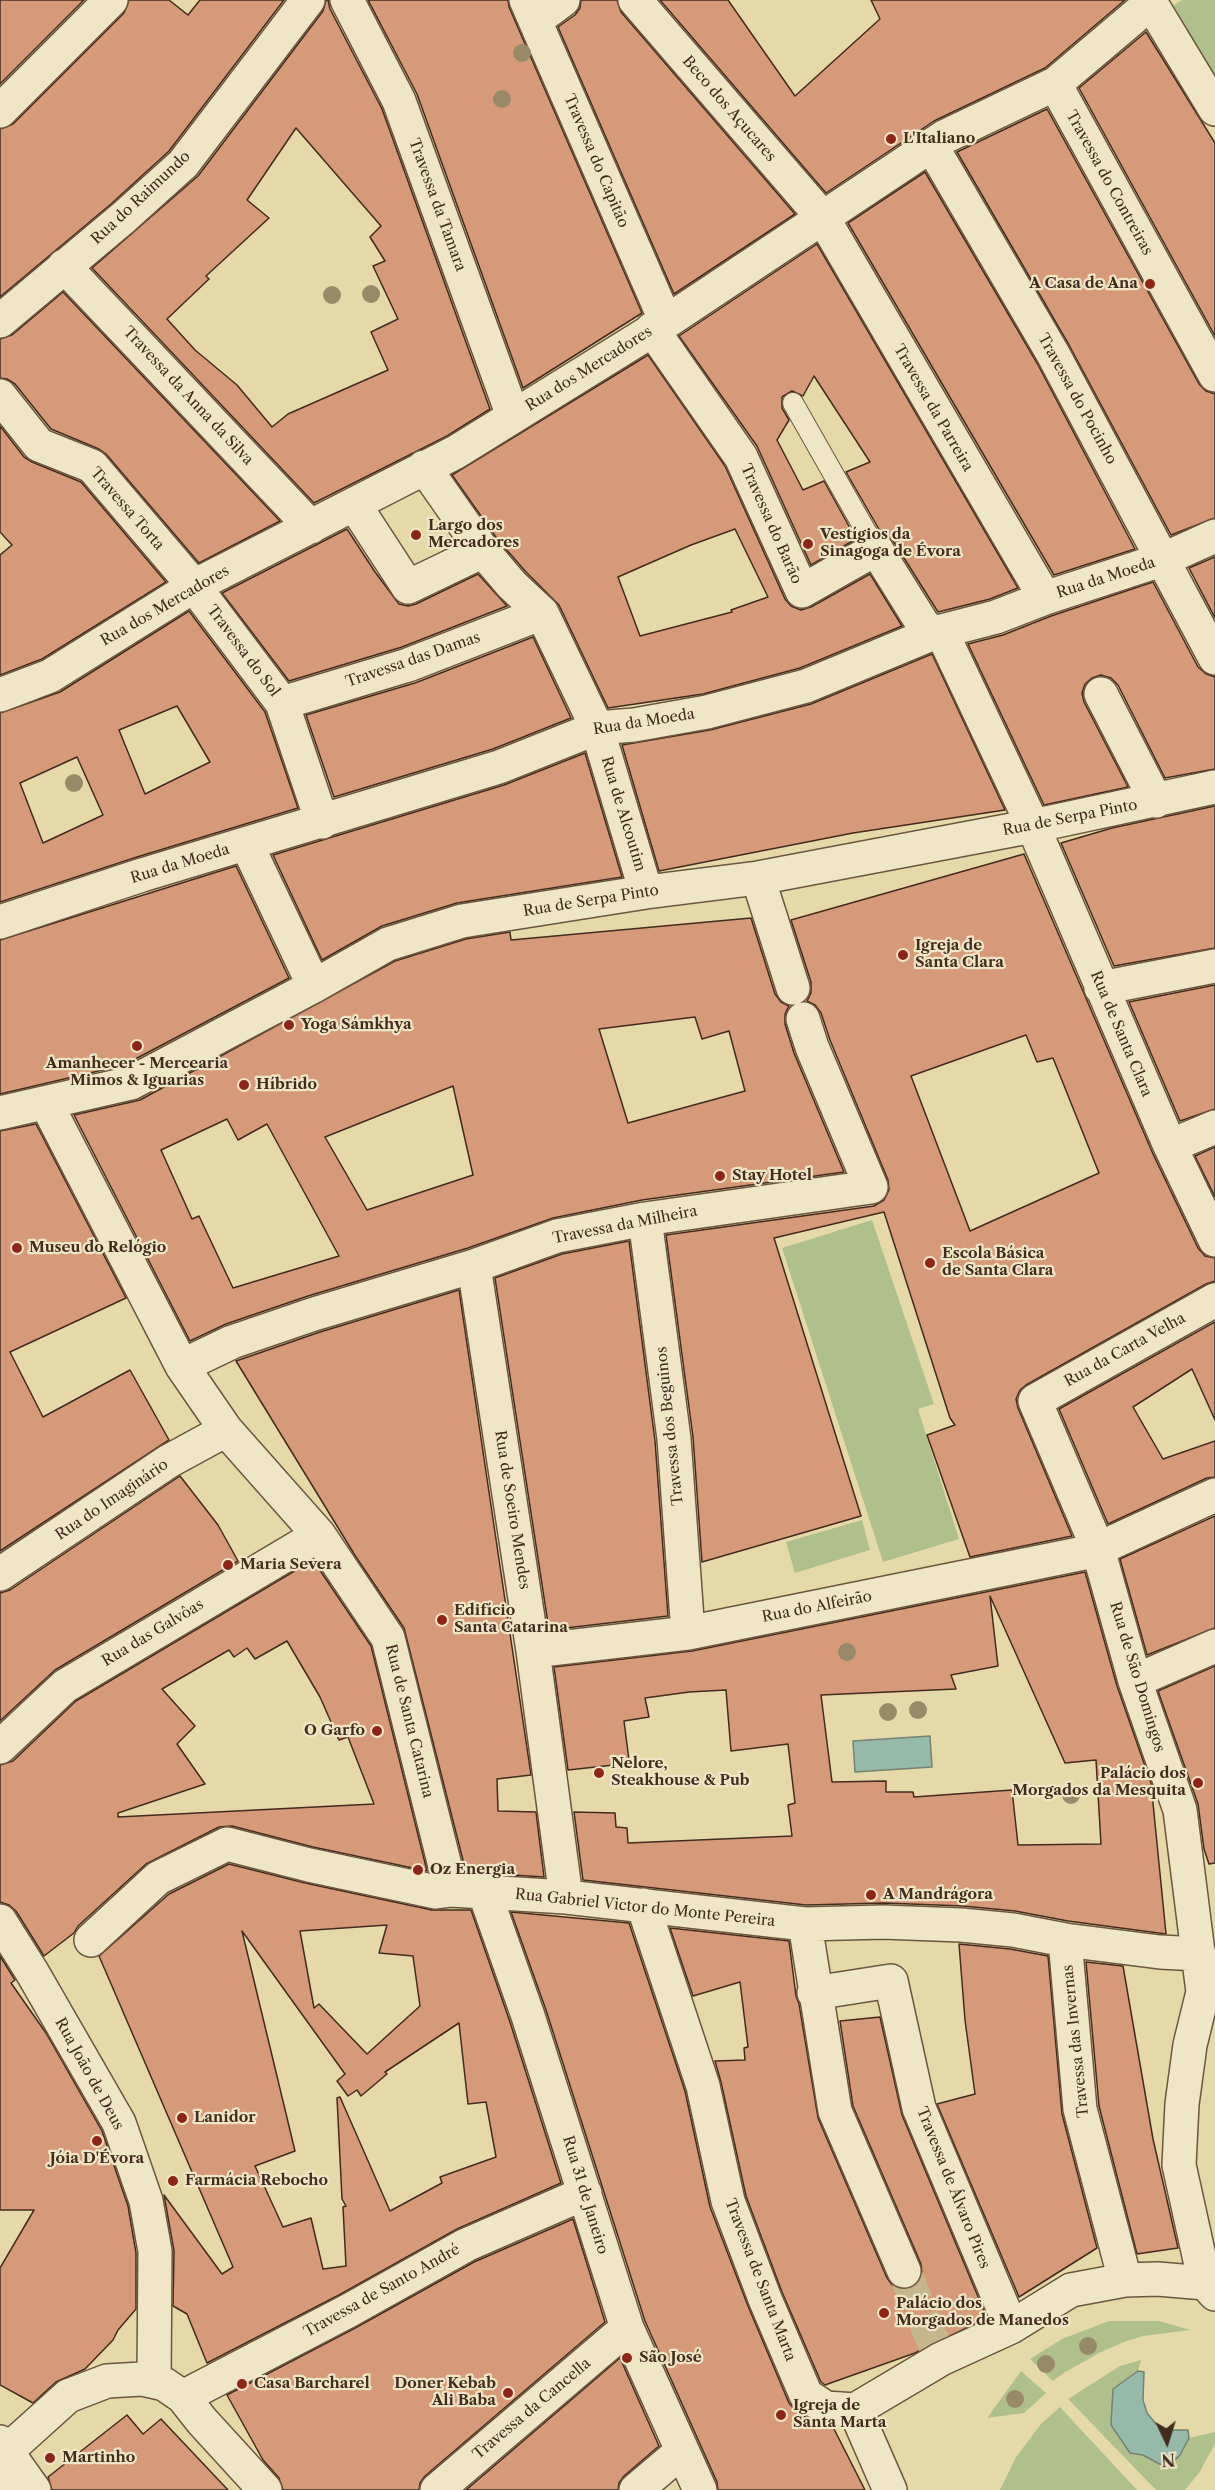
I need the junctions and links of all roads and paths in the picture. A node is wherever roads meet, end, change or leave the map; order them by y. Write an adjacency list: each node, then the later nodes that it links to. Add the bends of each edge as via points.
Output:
1 (111, 0): 10 (street)
2 (308, 0): 13 (street, Rua do Raimundo, via 183,164)
3 (347, 0): 19 (street, Travessa da Tamara, via 399,101)
4 (563, 0): 7 (street)
5 (635, 0): 12 (street, Beco dos Açucares)
6 (1150, 1): 8 (street, Rua dos Mercadores); 9 (street)
7 (531, 10): 15 (street, Travessa do Capitão, via 614,205)
8 (1055, 84): 11 (street, Rua dos Mercadores); 16 (street, Travessa do Contreiras)
9 (1215, 109)
10 (0, 111)
11 (931, 145): 12 (street, Rua dos Mercadores); 26 (street, Travessa do Pocinho, via 1053,354)
12 (823, 218): 15 (street, Rua dos Mercadores); 28 (street, Travessa da Parreira)
13 (64, 266): 14 (street, Rua do Raimundo); 22 (street, Travessa da Anna da Silva)
14 (0, 321)
15 (659, 325): 19 (street, Rua dos Mercadores); 24 (street, Travessa do Barão, via 741,457 802,591)
16 (1215, 375)
17 (0, 396): 27 (street, Travessa Torta, via 39,445 92,466)
18 (793, 403): 24 (lane)
19 (513, 416): 20 (street, Rua dos Mercadores)
20 (424, 467): 21 (street, Rua dos Mercadores); 25 (street, Rua de Alcoutim)
21 (354, 504): 22 (street, Rua dos Mercadores); 25 (street, via 408,587)
22 (311, 527): 27 (street, Rua dos Mercadores)
23 (1215, 536): 26 (street, Rua da Moeda)
24 (876, 549): 30 (street, via 924,626)
25 (483, 551): 29 (street, Rua de Alcoutim)
26 (1164, 559): 28 (street, Rua da Moeda); 31 (street, Travessa do Pocinho)
27 (194, 586): 33 (street, Rua dos Mercadores, via 50,676); 34 (street, Travessa do Sol)
28 (1045, 598): 30 (street, Rua da Moeda, via 996,617)
29 (542, 613): 34 (street, Travessa das Damas, via 408,664); 35 (street, Rua de Alcoutim)
30 (934, 633): 35 (street, Rua da Moeda, via 806,686 707,712); 39 (street, via 945,639)
31 (1215, 658)
32 (1101, 694): 37 (street)
33 (0, 695)
34 (282, 703): 38 (street, Travessa do Sol)
35 (597, 728): 38 (street, Rua da Moeda, via 499,767); 42 (street, Rua de Alcoutim)
36 (1215, 787): 37 (street, Rua de Serpa Pinto)
37 (1156, 801): 39 (street, Rua de Serpa Pinto)
38 (321, 822): 40 (street, Rua da Moeda)
39 (1033, 826): 41 (street, Rua de Serpa Pinto); 47 (street, Rua de Santa Clara)
40 (247, 845): 43 (street, Rua da Moeda); 45 (street)
41 (758, 878): 42 (street, Rua de Serpa Pinto); 46 (street)
42 (646, 892): 45 (street, Rua de Serpa Pinto, via 462,921 388,944)
43 (0, 922)
44 (1215, 966): 47 (street)
45 (314, 986): 49 (street, Rua de Serpa Pinto, via 131,1083)
46 (793, 988)
47 (1101, 988): 52 (street, Rua de Santa Clara)
48 (803, 1019): 53 (street, Travessa da Milheira, via 871,1187)
49 (46, 1103): 50 (street, Rua de Serpa Pinto); 57 (street, Rua de Santa Catarina)
50 (0, 1113)
51 (1215, 1127): 52 (street)
52 (1170, 1146): 54 (street, Rua de Santa Clara)
53 (645, 1219): 55 (street, Travessa da Milheira, via 557,1236); 64 (street, Travessa dos Beguinos, via 674,1439)
54 (1215, 1240)
55 (474, 1266): 57 (street, Travessa da Milheira, via 232,1342); 66 (street, Rua de Soeiro Mendes)
56 (1215, 1300): 58 (street, Rua da Carta Velha)
57 (182, 1366): 59 (street, Rua de Santa Catarina)
58 (1035, 1401): 62 (street, Rua de São Domingos)
59 (226, 1430): 61 (street, Rua de Santa Catarina); 63 (street, Rua do Imaginário, via 169,1461)
60 (1215, 1495): 62 (street, Rua do Alfeirão)
61 (319, 1535): 68 (street, Rua das Galvôas, via 65,1686); 69 (street, Rua de Santa Catarina, via 388,1638)
62 (1098, 1549): 64 (street, Rua do Alfeirão); 67 (street, Rua de São Domingos)
63 (0, 1574)
64 (688, 1633): 66 (street, Rua do Alfeirão)
65 (1215, 1646): 67 (street)
66 (533, 1651): 71 (street, Rua de Soeiro Mendes)
67 (1135, 1681): 77 (street, Rua de São Domingos, via 1180,1810)
68 (0, 1747)
69 (451, 1890): 70 (street, Rua Gabriel Victor do Monte Pereira); 75 (street, Rua Gabriel Victor do Monte Pereira, via 436,1892 227,1844 158,1878)
70 (485, 1894): 71 (street, Rua Gabriel Victor do Monte Pereira); 80 (street, Rua 31 de Janeiro)
71 (566, 1898): 72 (street, Rua Gabriel Victor do Monte Pereira)
72 (642, 1905): 74 (street, Rua Gabriel Victor do Monte Pereira); 88 (street, Travessa de Santa Marta, via 703,2086 728,2201 765,2299 806,2395 826,2408)
73 (0, 1921): 86 (street, Rua João de Deus, via 119,2123 146,2201 155,2251)
74 (805, 1924): 76 (street, Rua Gabriel Victor do Monte Pereira, via 961,1925 1013,1929); 79 (street)
75 (91, 1940)
76 (1065, 1940): 77 (street, Rua Gabriel Victor do Monte Pereira); 82 (street, Travessa das Invernas, via 1080,2109)
77 (1199, 1954): 78 (street, Rua de São Domingos)
78 (1209, 1987): 83 (street, Rua de São Domingos, via 1190,2045 1179,2165)
79 (814, 1993): 81 (street, via 835,2111); 84 (street, Travessa de Álvaro Pires, via 891,1981 919,2108)
80 (585, 2193): 85 (street, Rua 31 de Janeiro); 87 (street, Travessa de Santo André, via 466,2245)
81 (904, 2271)
82 (1125, 2280): 83 (street, via 1158,2279); 84 (street, via 1071,2290)
83 (1210, 2289)
84 (1011, 2327): 88 (street, via 938,2353)
85 (627, 2328): 90 (street, Rua 31 de Janeiro); 94 (street, Travessa da Cancella)
86 (154, 2381): 87 (street); 89 (street, via 107,2381 68,2396)
87 (183, 2397): 93 (street)
88 (855, 2410): 97 (street)
89 (2, 2447): 91 (street); 92 (street)
90 (682, 2451): 95 (street); 96 (street, Rua 31 de Janeiro)
91 (1, 2490)
92 (34, 2490)
93 (264, 2490)
94 (436, 2490)
95 (636, 2490)
96 (700, 2490)
97 (890, 2490)

